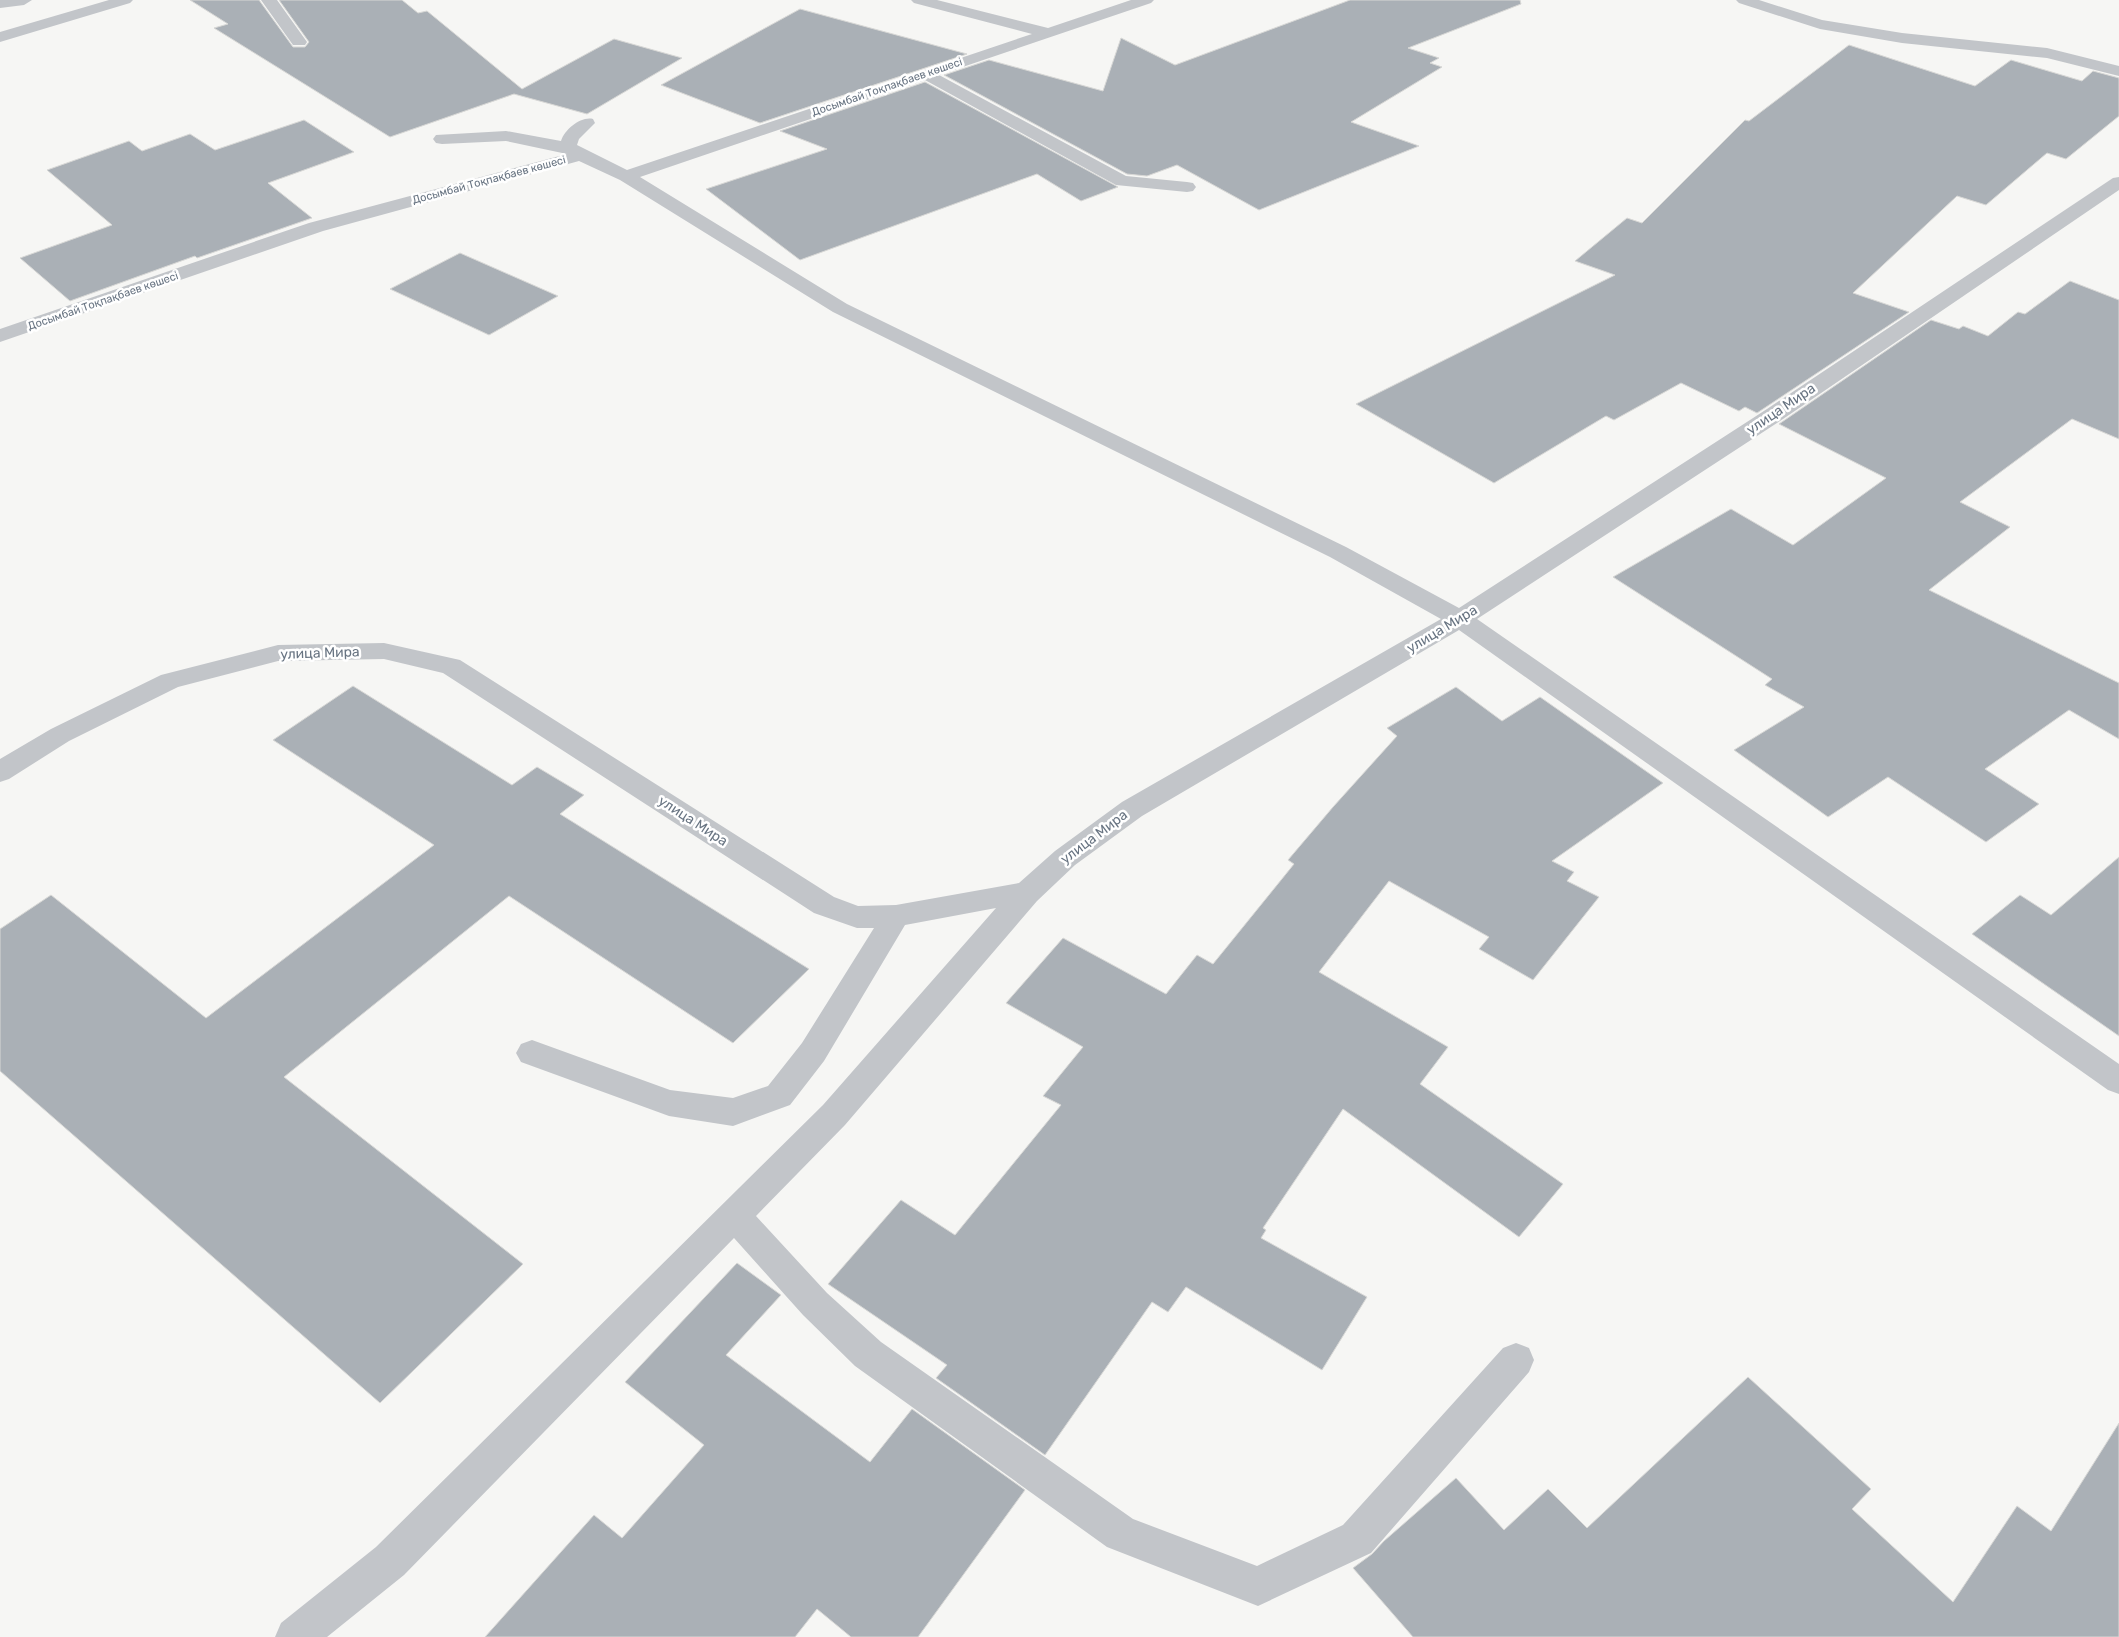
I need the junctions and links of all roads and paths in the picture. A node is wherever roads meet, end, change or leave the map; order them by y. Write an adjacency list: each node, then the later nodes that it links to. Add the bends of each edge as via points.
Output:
1 (24, 0): 7 (street)
2 (125, 0): 9 (street)
3 (268, 0): 10 (street)
4 (919, 0): 8 (street)
5 (1146, 0): 8 (street, Досымбай Тоқпақбаев көшесі)
6 (1744, 0): 11 (street, via 1820,24 1902,38 2047,54)
7 (0, 3)
8 (1048, 33): 12 (street, Досымбай Тоқпақбаев көшесі)
9 (0, 37)
10 (299, 42)
11 (2119, 71)
12 (925, 74): 16 (street, Досымбай Тоқпақбаев көшесі); 18 (street, via 1122,181)
13 (587, 123): 15 (street, via 570,137)
14 (442, 139): 15 (street, via 506,136)
15 (574, 151): 16 (street, Досымбай Тоқпақбаев көшесі); 19 (street, Досымбай Тоқпақбаев көшесі, via 316,227)
16 (626, 176): 20 (street, via 840,308 1338,552)
17 (2119, 182): 20 (street, улица Мира, via 1775,414)
18 (1187, 186)
19 (0, 336)
20 (1460, 620): 22 (street, улица Мира, via 1132,809 1065,858); 25 (street)
21 (0, 772): 23 (street, улица Мира, via 60,735 170,681 278,653 384,652 452,666 824,905 857,917)
22 (1027, 893): 23 (street, улица Мира); 26 (street, via 834,1115)
23 (896, 916): 24 (street, via 813,1052 778,1096 733,1112 670,1103)
24 (532, 1052)
25 (2119, 1081)
26 (734, 1215): 27 (street, via 815,1304 868,1354 1121,1533 1258,1586 1356,1539); 28 (street, via 390,1561)
27 (1516, 1360)
28 (295, 1637)

